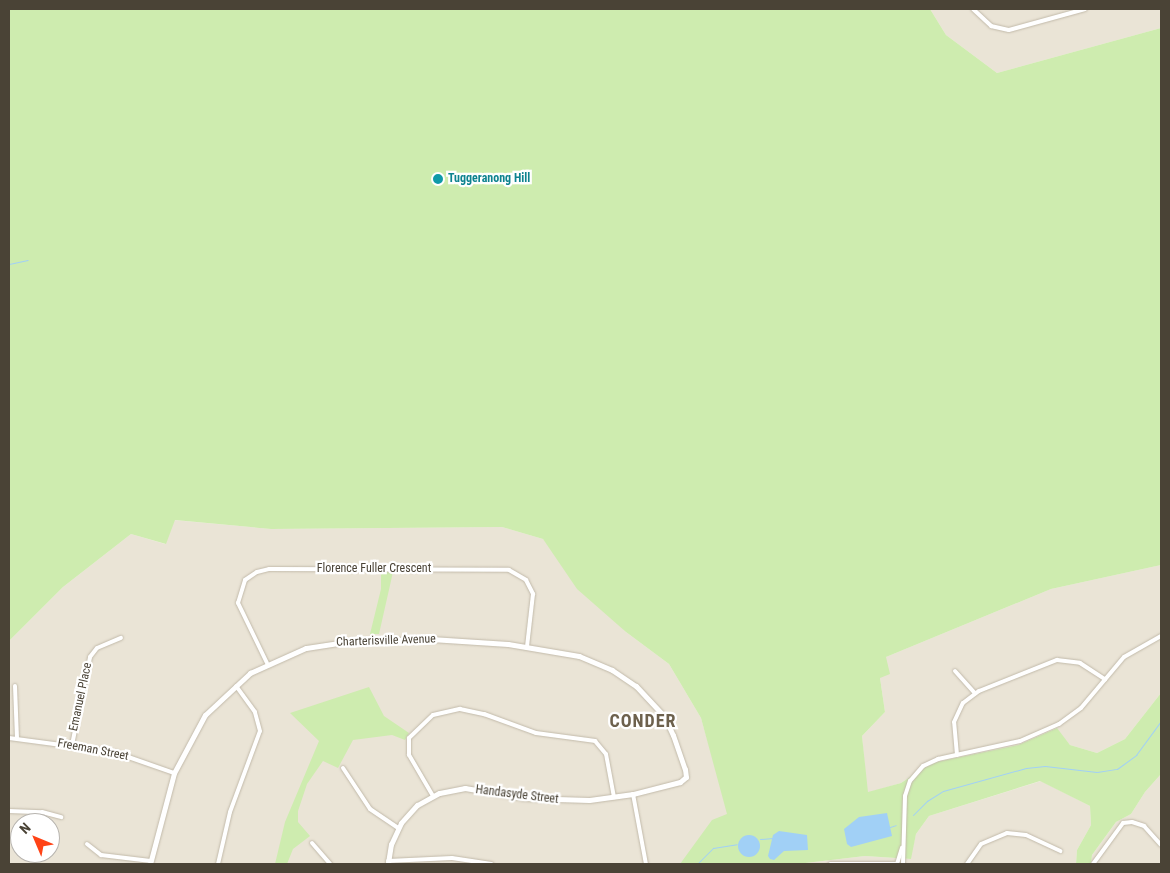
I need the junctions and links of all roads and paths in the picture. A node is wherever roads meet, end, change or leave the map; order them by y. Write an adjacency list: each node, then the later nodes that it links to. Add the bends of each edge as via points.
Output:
1 (973, 9): 2 (street, via 991,26 1009,30)
2 (1085, 9)
3 (1161, 636): 8 (street, via 1133,650)
4 (121, 638): 14 (street, Emanuel Place, via 97,648 90,657)
5 (527, 647): 6 (street, Charterisville Avenue, via 432,638 352,641 306,648); 6 (street, Florence Fuller Crescent, via 533,594 526,580 509,570 269,569 249,576 238,595 242,615); 18 (street, Charterisville Avenue, via 596,662 636,686 664,716 680,750)
6 (268, 663): 9 (street, Charterisville Avenue)
7 (955, 671): 11 (street)
8 (1105, 679): 11 (street, via 1080,663 1057,660); 15 (street, via 1081,708 1059,724 1020,741)
9 (235, 685): 17 (street, Charterisville Avenue, via 201,721); 33 (street, via 255,712 260,730 230,812)
10 (15, 686): 13 (street)
11 (975, 693): 15 (street, via 963,703 954,722)
12 (9, 738): 13 (street, Freeman Street)
13 (17, 738): 14 (street, Freeman Street)
14 (72, 744): 17 (street, Freeman Street, via 114,752)
15 (957, 755): 28 (street, via 928,762 910,781 904,802)
16 (343, 768): 24 (street, via 370,809)
17 (174, 773): 31 (street, Charterisville Avenue)
18 (686, 777): 19 (street, Handasyde Street, via 680,782)
19 (633, 794): 21 (street, Handasyde Street); 37 (street)
20 (433, 796): 21 (street, Handasyde Street, via 464,788 550,801); 21 (street, via 409,755 409,738 433,715 460,709 536,733 595,741 606,754); 24 (street, Handasyde Street, via 408,813)
21 (614, 798)
22 (9, 811): 23 (street, via 42,812)
23 (61, 817)
24 (398, 828): 32 (street, Handasyde Street)
25 (312, 843): 34 (street)
26 (87, 844): 31 (street, via 100,855)
27 (1161, 844): 42 (street, via 1138,823 1123,823)
28 (902, 848): 39 (street); 40 (street)
29 (1061, 851): 41 (street, via 1026,835 1007,833 981,844)
30 (447, 858): 32 (street); 35 (street); 36 (street)
31 (150, 862)
32 (388, 863)
33 (218, 864)
34 (330, 864)
35 (448, 864)
36 (492, 864)
37 (646, 864)
38 (831, 864): 39 (street)
39 (897, 864)
40 (903, 864)
41 (967, 864)
42 (1093, 864)

